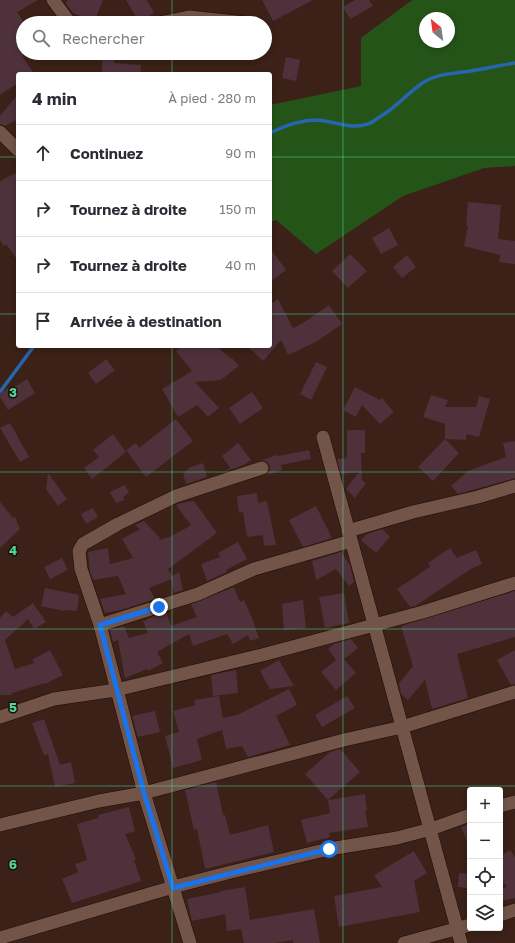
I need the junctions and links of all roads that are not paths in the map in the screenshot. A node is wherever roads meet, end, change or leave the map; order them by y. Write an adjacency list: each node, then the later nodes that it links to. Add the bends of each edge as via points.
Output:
1 (53, 0): 2 (street)
2 (65, 16)
3 (0, 132): 4 (street)
4 (16, 148)
5 (323, 437): 8 (street)
6 (262, 468): 10 (street, via 176,496 83,544 79,551 81,569)
7 (515, 486): 8 (street, via 413,512)
8 (350, 536): 10 (street, via 254,569 198,594); 11 (street)
9 (515, 583): 11 (street)
10 (100, 625): 12 (street)
11 (374, 625): 12 (street, via 156,682); 15 (street)
12 (116, 690): 14 (street, via 54,700); 16 (street)
13 (515, 692): 15 (street)
14 (0, 717)
15 (402, 727): 16 (street); 21 (street)
16 (144, 793): 20 (street); 22 (street)
17 (515, 802): 18 (street)
18 (503, 805)
19 (467, 817): 21 (street)
20 (0, 825)
21 (430, 829): 22 (street, via 397,838 329,849); 25 (street)
22 (173, 888): 26 (street); 27 (street)
23 (515, 910): 24 (street)
24 (503, 914)
25 (464, 927): 28 (street); 29 (street)
26 (0, 938)
27 (190, 943)
28 (404, 943)
29 (461, 943)

